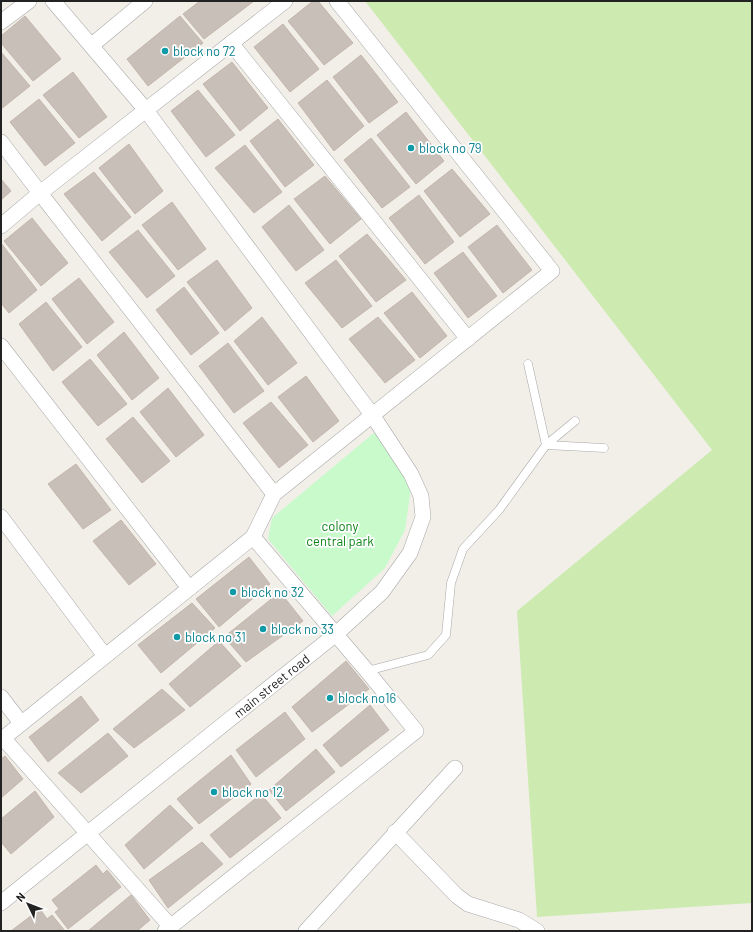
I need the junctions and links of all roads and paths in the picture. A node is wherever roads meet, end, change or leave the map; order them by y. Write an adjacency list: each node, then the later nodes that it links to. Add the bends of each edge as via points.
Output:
1 (29, 1): 6 (street)
2 (53, 1): 8 (street, main street road)
3 (145, 1): 8 (street)
4 (284, 1): 7 (street)
5 (337, 1): 13 (street, via 552,271)
6 (1, 22)
7 (231, 43): 9 (street); 13 (street)
8 (92, 45): 9 (street, main street road)
9 (144, 109): 11 (street); 16 (street, main street road)
10 (1, 142): 11 (street)
11 (40, 192): 12 (street); 20 (street)
12 (1, 226)
13 (468, 339): 16 (street)
14 (1, 346): 23 (street)
15 (528, 364): 18 (lane)
16 (373, 416): 20 (street); 24 (street, main street road, via 411,474 421,496 423,517 410,553 382,592)
17 (575, 421): 18 (lane)
18 (546, 445): 19 (lane); 26 (lane, via 499,510 463,549 451,583 446,635 428,655)
19 (604, 448)
20 (274, 494): 22 (street)
21 (1, 517): 25 (street)
22 (253, 537): 23 (street); 24 (street)
23 (189, 588): 25 (street)
24 (336, 634): 26 (street); 31 (street, main street road)
25 (105, 656): 28 (street)
26 (367, 671): 34 (street, via 416,731)
27 (1, 697): 28 (street)
28 (21, 724): 29 (street)
29 (2, 739): 31 (street)
30 (455, 768): 32 (street)
31 (87, 832): 33 (street, main street road); 34 (street)
32 (395, 832): 35 (street); 36 (street, via 457,896 468,904 519,920)
33 (1, 903)
34 (168, 929)
35 (306, 931)
36 (537, 931)

